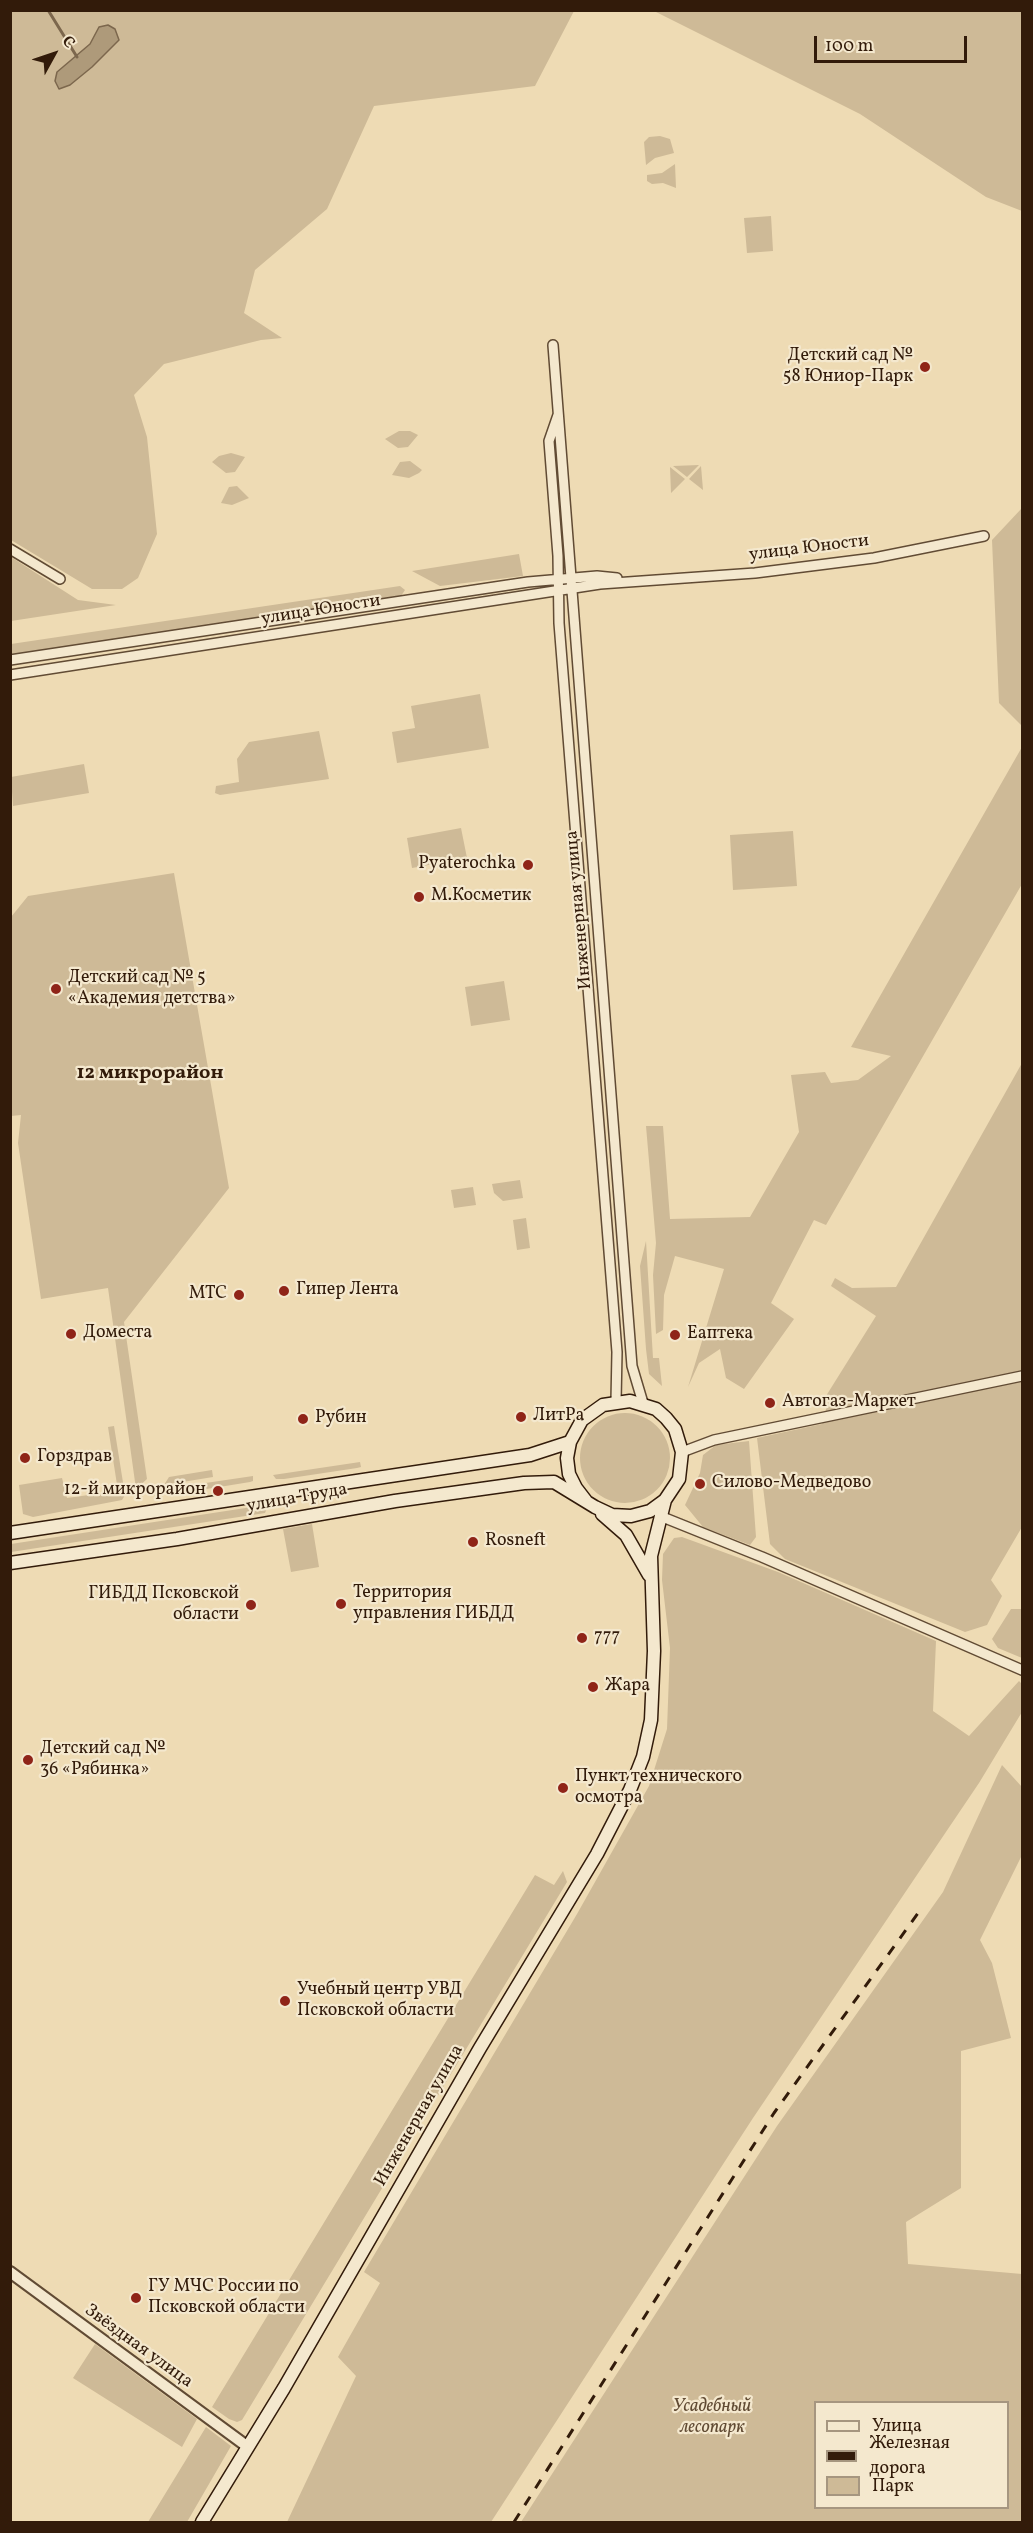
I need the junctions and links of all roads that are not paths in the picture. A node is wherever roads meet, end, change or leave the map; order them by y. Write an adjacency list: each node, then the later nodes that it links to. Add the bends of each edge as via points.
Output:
1 (553, 345): 2 (street, Инженерная улица)
2 (559, 413): 5 (street, Инженерная улица); 7 (street, Инженерная улица, via 549,441)
3 (984, 536): 8 (street, улица Юности, via 874,558 755,573)
4 (10, 549): 6 (street)
5 (572, 578): 7 (street, улица Юности); 8 (street, улица Юности, via 600,576); 9 (street, Инженерная улица)
6 (60, 579)
7 (558, 579): 10 (street, Инженерная улица); 11 (street, улица Юности)
8 (636, 581): 9 (street, улица Юности)
9 (572, 589): 10 (street, улица Юности); 15 (street, Инженерная улица, via 632,1366)
10 (558, 591): 12 (street, улица Юности); 14 (street, Инженерная улица, via 617,1357)
11 (10, 660)
12 (10, 675)
13 (1023, 1376): 17 (street, via 714,1440)
14 (616, 1401): 15 (main road); 16 (main road, via 582,1420)
15 (643, 1403): 17 (main road, via 675,1429)
16 (570, 1442): 19 (main road, Инженерная улица, via 569,1474); 21 (main road, улица Труда, via 507,1458)
17 (682, 1452): 18 (main road, Инженерная улица, via 679,1479)
18 (665, 1500): 19 (main road, via 631,1516 612,1515); 20 (main road, Инженерная улица)
19 (590, 1504): 22 (main road, улица Труда, via 554,1482 524,1483); 23 (main road, Инженерная улица, via 626,1534)
20 (660, 1516): 23 (main road, Инженерная улица); 24 (street)
21 (10, 1533)
22 (10, 1563)
23 (650, 1576): 26 (main road, Инженерная улица, via 654,1651 651,1720 630,1790 597,1854)
24 (1023, 1670)
25 (10, 2272): 26 (street, Звёздная улица)
26 (248, 2447): 27 (main road, Инженерная улица)
27 (202, 2523)

